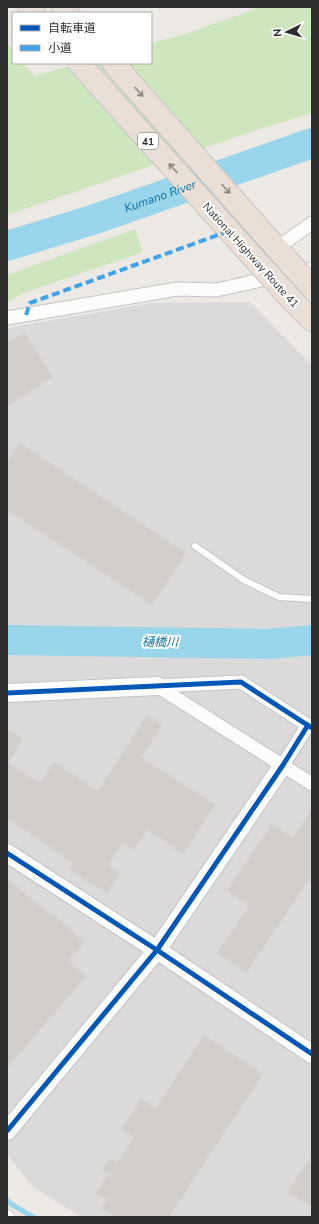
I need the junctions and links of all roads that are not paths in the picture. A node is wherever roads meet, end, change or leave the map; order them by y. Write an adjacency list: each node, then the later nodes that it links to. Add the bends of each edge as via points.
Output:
1 (80, 64): 8 (highway, National Highway Route 41 / 41, one-way to 1, bridge)
2 (114, 64): 4 (highway, 41, one-way to 4)
3 (312, 223): 4 (street)
4 (282, 254): 6 (highway, 41, bridge)
5 (312, 268): 7 (street, via 216,290 177,289)
6 (312, 287)
7 (7, 318)
8 (312, 320)
9 (195, 546): 10 (lane, via 244,580 278,597)
10 (312, 599)
11 (157, 686): 12 (street); 13 (street, via 241,682); 14 (street)
12 (7, 693)
13 (310, 727): 14 (street)
14 (283, 765): 15 (street); 17 (street)
15 (312, 784)
16 (7, 853): 17 (street)
17 (157, 950): 18 (street); 19 (street)
18 (312, 1054)
19 (7, 1131)

